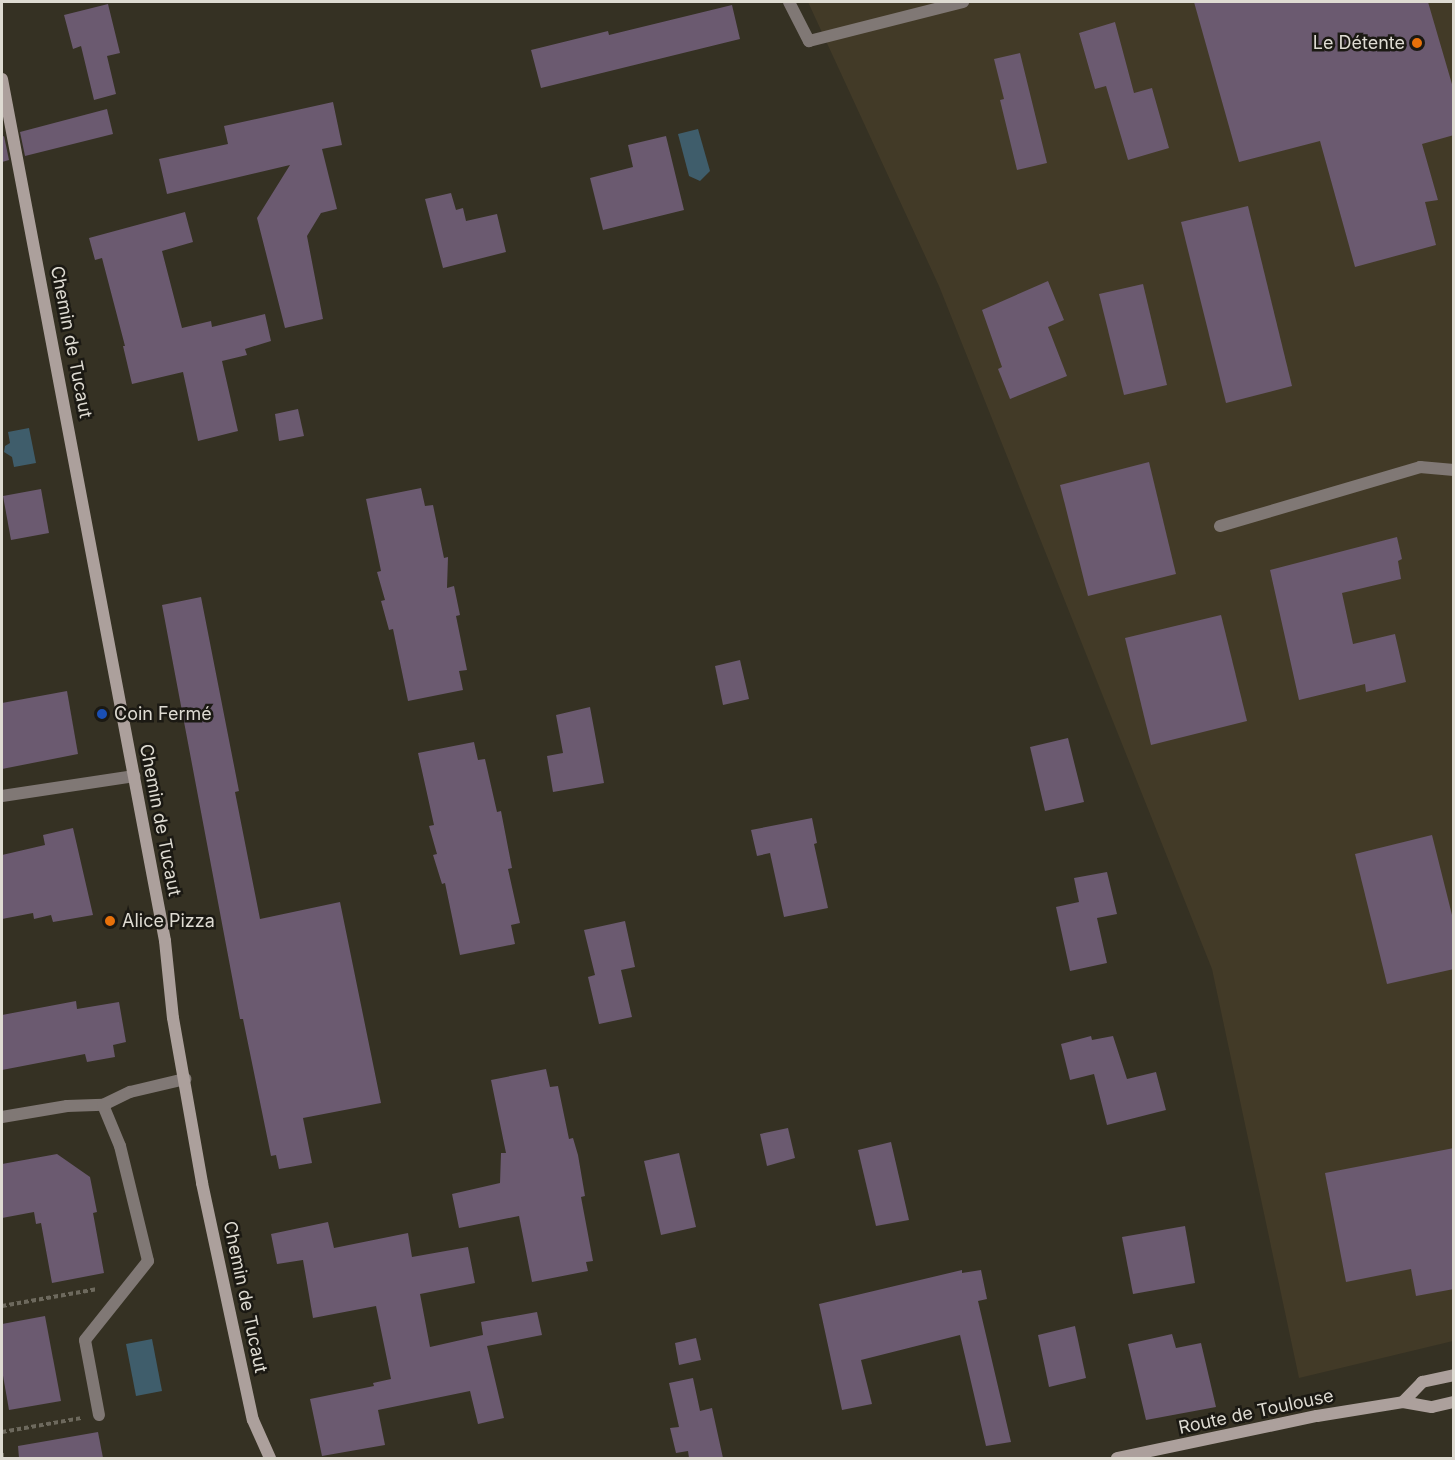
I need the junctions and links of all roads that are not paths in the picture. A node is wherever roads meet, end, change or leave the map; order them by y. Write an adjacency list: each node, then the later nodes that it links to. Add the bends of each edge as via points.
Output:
1 (789, 2): 2 (street, via 809,41)
2 (963, 2)
3 (2, 79): 6 (main road, Chemin de Tucaut)
4 (1454, 470): 5 (street, via 1420,467)
5 (1220, 526)
6 (134, 776): 7 (street); 8 (main road, Chemin de Tucaut, via 165,941 173,1018)
7 (2, 796)
8 (185, 1079): 9 (street, via 130,1092); 15 (main road, Chemin de Tucaut, via 202,1183 253,1420)
9 (103, 1106): 10 (street, via 67,1106); 14 (street, via 120,1146 148,1261 85,1340)
10 (2, 1117)
11 (1454, 1375): 12 (main road, via 1422,1382)
12 (1403, 1402): 13 (main road, Route de Toulouse, via 1432,1407); 16 (main road, Route de Toulouse)
13 (1454, 1402)
14 (99, 1415)
15 (270, 1458)
16 (1117, 1458)

